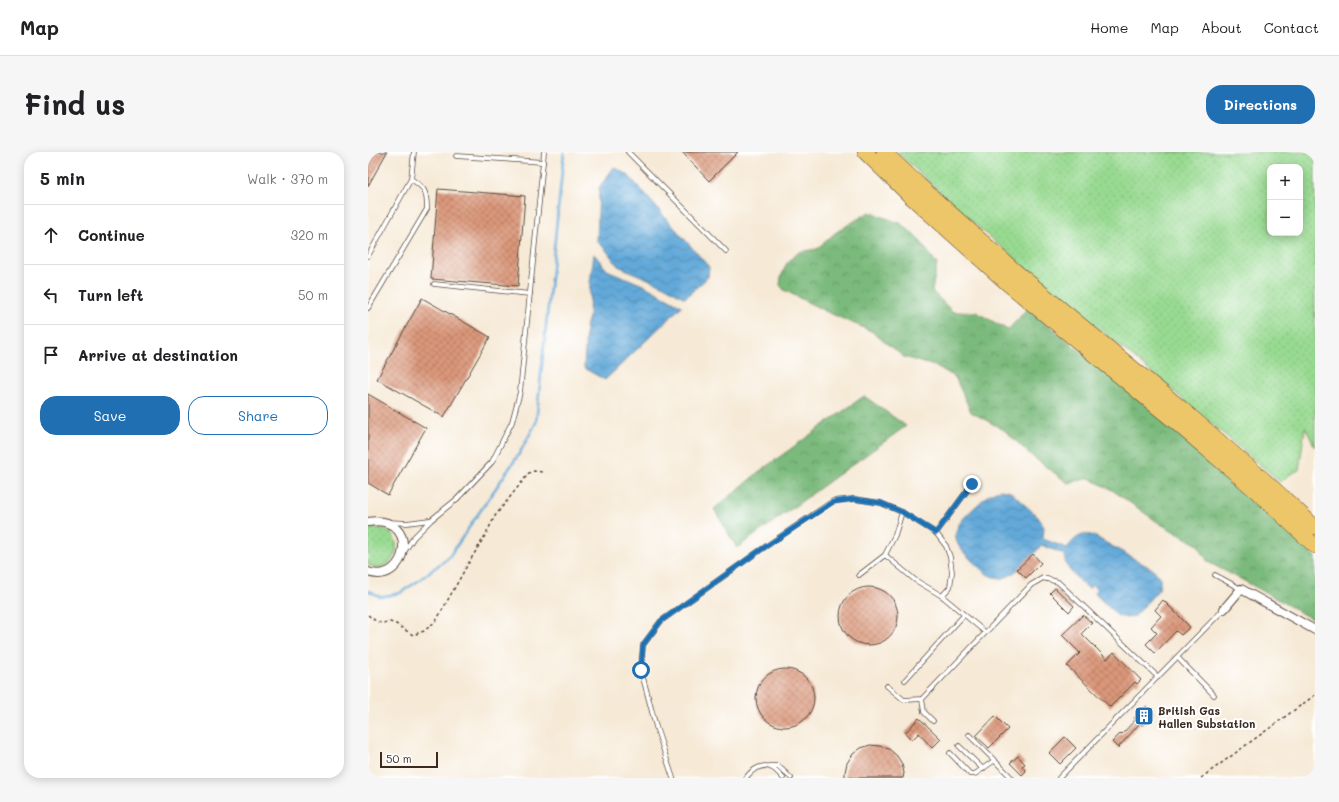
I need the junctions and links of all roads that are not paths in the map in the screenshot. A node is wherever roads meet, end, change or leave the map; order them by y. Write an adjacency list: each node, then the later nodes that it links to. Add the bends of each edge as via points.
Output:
1 (414, 152): 8 (lane)
2 (544, 152): 7 (lane)
3 (628, 152): 9 (lane)
4 (865, 152): 22 (highway, via 1007,283 1173,420)
5 (884, 152): 20 (highway, via 1015,271 1181,408)
6 (456, 156): 7 (lane)
7 (543, 162): 12 (lane)
8 (411, 179): 10 (lane); 13 (lane, via 423,187 427,209)
9 (726, 251)
10 (368, 256)
11 (434, 284): 12 (lane)
12 (530, 294): 17 (lane, via 520,392 512,422 492,462 457,499)
13 (368, 308)
14 (972, 484): 21 (lane)
15 (902, 512): 21 (lane); 24 (lane); 47 (lane, via 881,503 854,499 833,502 661,621 643,645 641,670)
16 (368, 517): 18 (street)
17 (431, 520): 18 (lane, via 407,523); 23 (lane, via 414,536)
18 (382, 521): 19 (street); 23 (street, via 392,525 401,536)
19 (368, 522)
20 (1315, 527)
21 (936, 533): 29 (lane, via 946,546 952,572 950,587)
22 (1315, 546)
23 (403, 553): 25 (street, via 394,568 384,573)
24 (885, 555): 26 (lane); 29 (lane, via 915,580)
25 (368, 572)
26 (859, 575)
27 (1214, 575): 28 (lane)
28 (1241, 589): 30 (street); 32 (street)
29 (942, 596): 31 (lane)
30 (1224, 609): 34 (lane)
31 (964, 615): 33 (lane); 36 (lane)
32 (1315, 630)
33 (985, 632): 35 (lane, via 1031,585 1043,578 1058,582); 39 (lane)
34 (1177, 657): 35 (lane); 38 (lane)
35 (1158, 677): 52 (lane)
36 (905, 680)
37 (887, 686): 39 (lane, via 904,700)
38 (1214, 695)
39 (922, 699): 40 (lane, via 924,712)
40 (933, 721)
41 (969, 735): 44 (lane)
42 (959, 746): 46 (lane)
43 (950, 753): 46 (lane, via 970,774)
44 (995, 760): 46 (lane); 51 (lane)
45 (765, 767): 48 (lane, via 754,770); 49 (lane, via 773,768); 50 (lane, via 778,766)
46 (983, 769)
47 (672, 778)
48 (746, 778)
49 (783, 778)
50 (791, 778)
51 (1012, 778)
52 (1059, 778)

